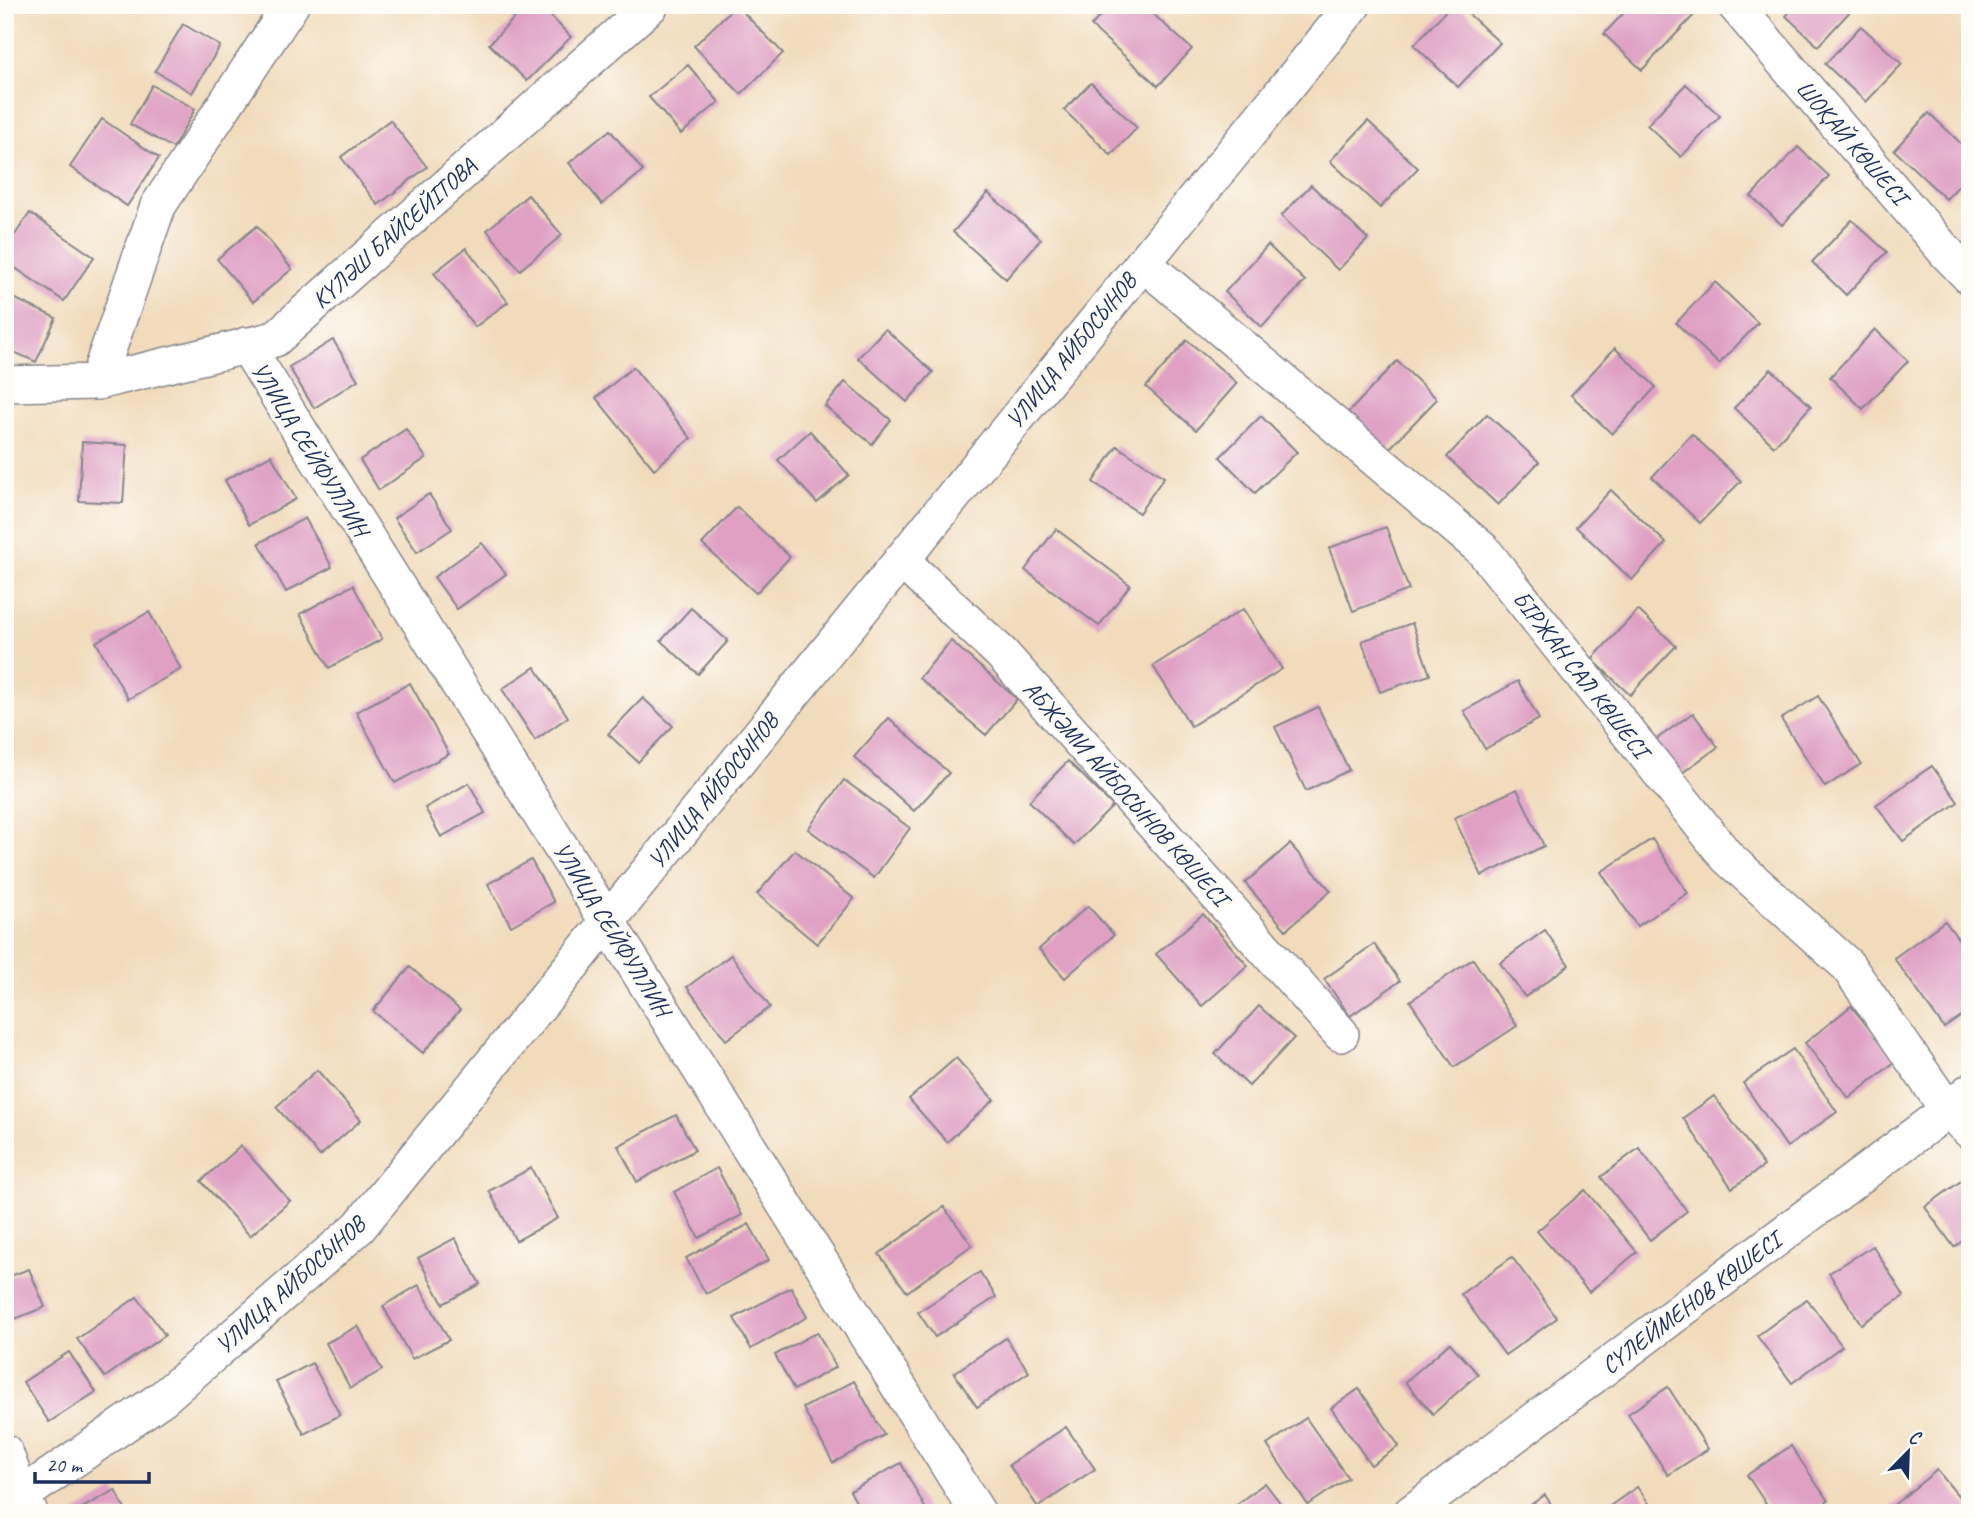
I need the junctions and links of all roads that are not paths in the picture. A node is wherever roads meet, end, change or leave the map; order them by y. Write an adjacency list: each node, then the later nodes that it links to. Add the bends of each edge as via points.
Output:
1 (291, 5): 8 (street, via 158,206)
2 (651, 5): 7 (street, КҮЛӘШ БАЙСЕЙІТОВА, via 275,339)
3 (1353, 5): 5 (street, УЛИЦА АЙБОСЫНОВ)
4 (1735, 5): 6 (street, ШОҚАЙ КӨШЕСІ)
5 (1143, 263): 10 (street, УЛИЦА АЙБОСЫНОВ); 13 (street, БІРЖАН САЛ КӨШЕСІ, via 1483,550 1727,857 1847,965)
6 (1970, 277)
7 (246, 345): 8 (street, КҮЛӘШ БАЙСЕЙІТОВА); 11 (street, УЛИЦА СЕЙФУЛЛИН)
8 (97, 382): 9 (street, КҮЛӘШ БАЙСЕЙІТОВА)
9 (5, 384)
10 (901, 560): 11 (street, УЛИЦА АЙБОСЫНОВ); 12 (street, АБЖӘМИ АЙБОСЫНОВ КӨШЕСІ, via 1001,653)
11 (607, 922): 15 (street, УЛИЦА АЙБОСЫНОВ, via 359,1227 164,1397); 16 (street, УЛИЦА СЕЙФУЛЛИН)
12 (1341, 1034)
13 (1963, 1111): 17 (street, СҮЛЕЙМЕНОВ КӨШЕСІ)
14 (5, 1452): 15 (street)
15 (19, 1505)
16 (978, 1513)
17 (1411, 1513)

